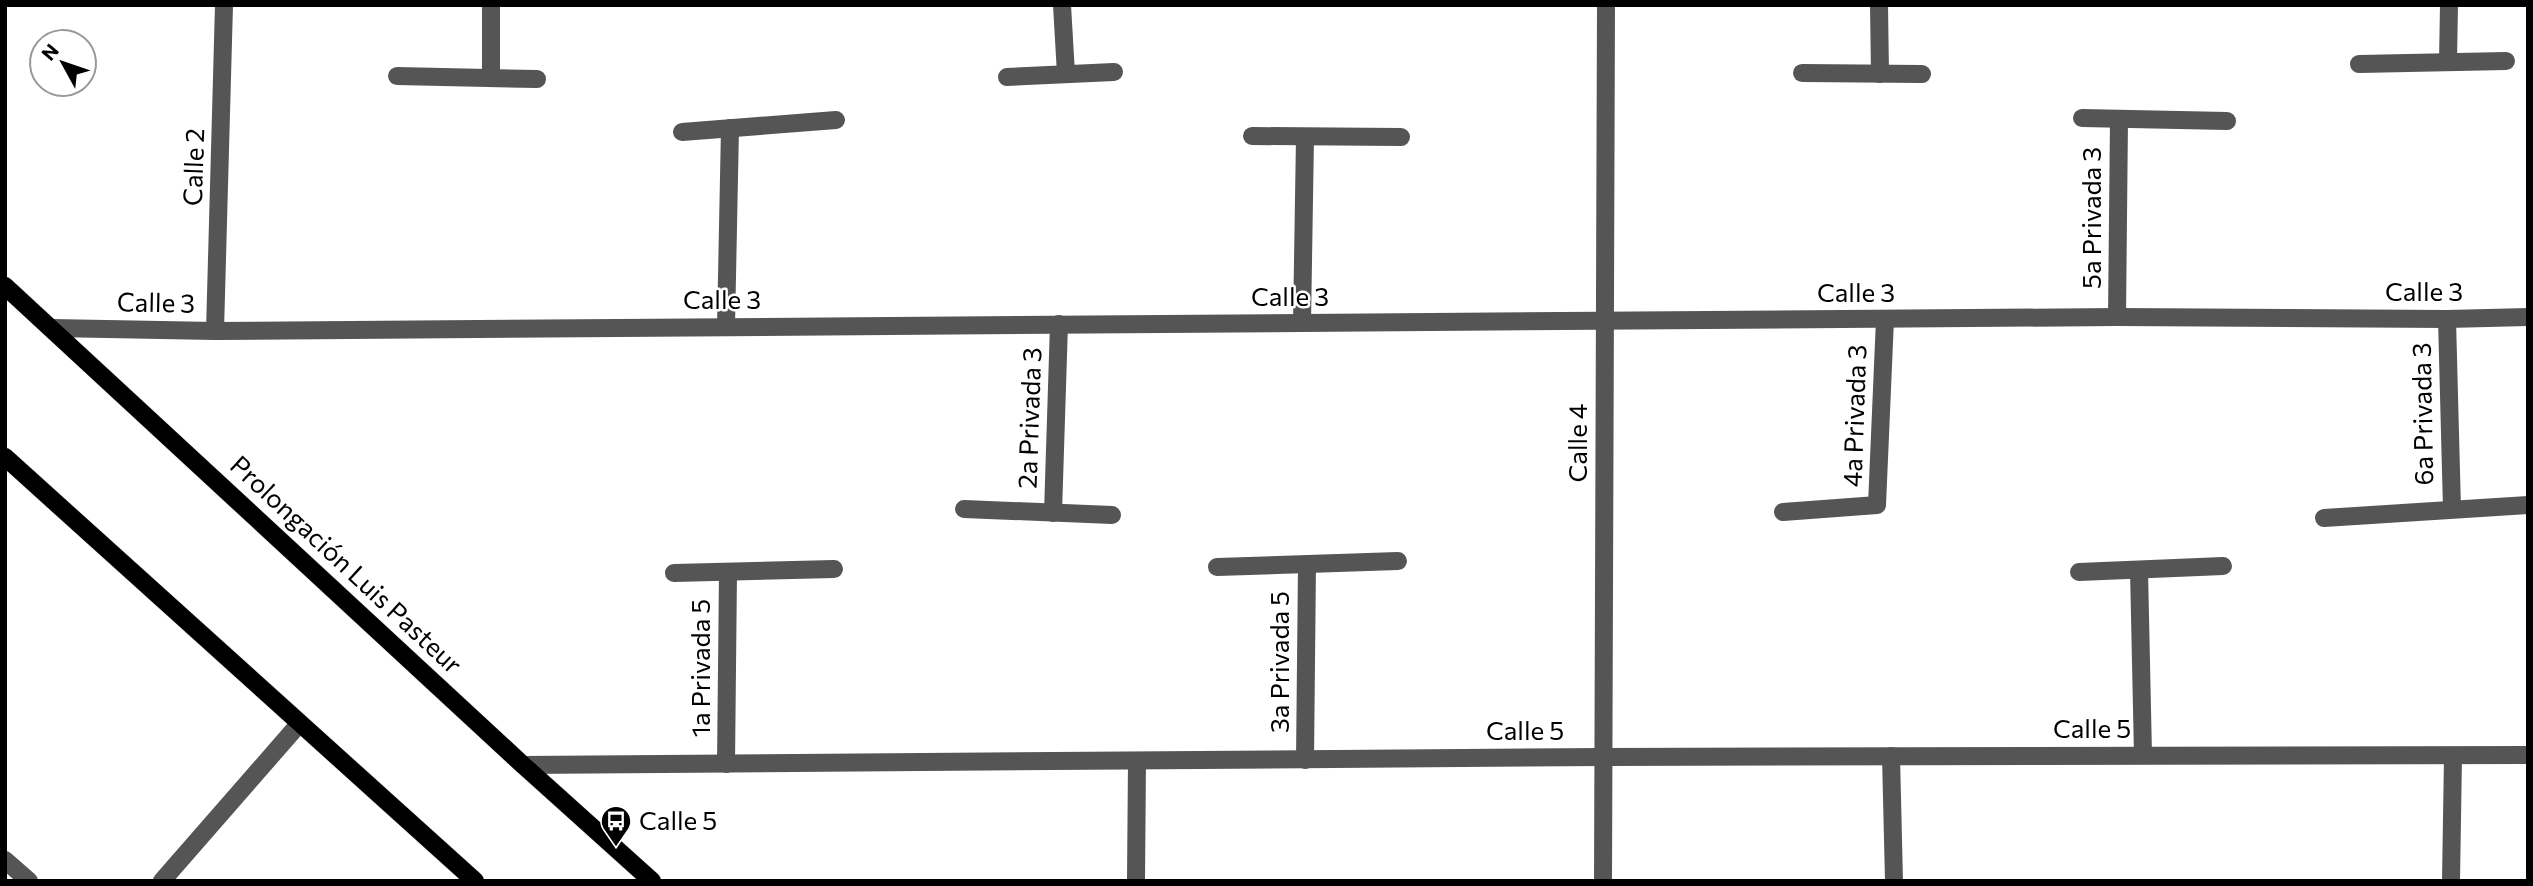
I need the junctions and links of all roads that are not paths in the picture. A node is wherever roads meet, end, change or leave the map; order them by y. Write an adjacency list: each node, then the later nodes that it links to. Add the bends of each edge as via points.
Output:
1 (224, 5): 38 (street, Calle 2)
2 (491, 5): 17 (street)
3 (1062, 5): 12 (street)
4 (1606, 5): 33 (street, Calle 4)
5 (1879, 5): 13 (street)
6 (2449, 5): 8 (street)
7 (2506, 61): 8 (street)
8 (2448, 62): 9 (street)
9 (2359, 64)
10 (1114, 72): 12 (street)
11 (1802, 73): 13 (street)
12 (1066, 74): 16 (street)
13 (1880, 74): 14 (street)
14 (1922, 74)
15 (397, 76): 17 (street)
16 (1007, 77)
17 (491, 78): 18 (street)
18 (537, 79)
19 (2082, 118): 21 (street, 5a Privada 3)
20 (835, 120): 23 (street)
21 (2119, 120): 22 (street, 5a Privada 3); 29 (street, 5a Privada 3)
22 (2227, 121)
23 (730, 128): 24 (street); 36 (street)
24 (682, 132)
25 (1252, 136): 26 (street)
26 (1305, 137): 27 (street); 34 (street)
27 (1401, 137)
28 (5, 286): 37 (main road, Prolongación Luis Pasteur)
29 (2118, 317): 31 (street, Calle 3); 32 (street, Calle 3)
30 (2528, 317): 32 (street, Calle 3)
31 (1885, 319): 33 (street, Calle 3); 43 (street, 4a Privada 3, via 1877,505)
32 (2447, 319): 42 (street, 6a Privada 3)
33 (1605, 322): 34 (street, Calle 3); 61 (street, Calle 4)
34 (1303, 323): 35 (street, Calle 3)
35 (1059, 324): 36 (street, Calle 3); 44 (street, 2a Privada 3)
36 (726, 326): 38 (street, Calle 3)
37 (52, 328): 38 (street, Calle 3); 65 (main road, Prolongación Luis Pasteur)
38 (215, 331)
39 (5, 457): 56 (main road)
40 (2528, 505): 42 (street, 6a Privada 3)
41 (964, 509): 44 (street, 2a Privada 3)
42 (2452, 509): 46 (street, 6a Privada 3)
43 (1783, 512)
44 (1053, 513): 45 (street, 2a Privada 3)
45 (1112, 515)
46 (2324, 518)
47 (1398, 561): 48 (street, 3a Privada 5)
48 (1307, 564): 50 (street, 3a Privada 5); 62 (street, 3a Privada 5)
49 (2223, 566): 52 (street)
50 (1217, 567)
51 (834, 569): 53 (street, 1a Privada 5)
52 (2140, 570): 54 (street); 57 (street)
53 (727, 572): 55 (street, 1a Privada 5); 64 (street, 1a Privada 5)
54 (2079, 572)
55 (674, 573)
56 (299, 724): 68 (street); 69 (main road)
57 (2143, 755): 59 (street, Calle 5); 60 (street, Calle 5)
58 (2528, 755): 60 (street, Calle 5)
59 (1891, 756): 61 (street, Calle 5); 73 (street)
60 (2453, 756): 74 (street)
61 (1603, 757): 62 (street, Calle 5); 72 (street, Calle 4)
62 (1305, 760): 63 (street, Calle 5)
63 (1137, 761): 64 (street, Calle 5); 71 (street)
64 (726, 764): 65 (street, Calle 5)
65 (523, 765): 70 (main road, Prolongación Luis Pasteur)
66 (5, 860): 67 (street)
67 (29, 881)
68 (162, 881)
69 (475, 881)
70 (652, 881)
71 (1136, 881)
72 (1603, 881)
73 (1894, 881)
74 (2451, 881)

